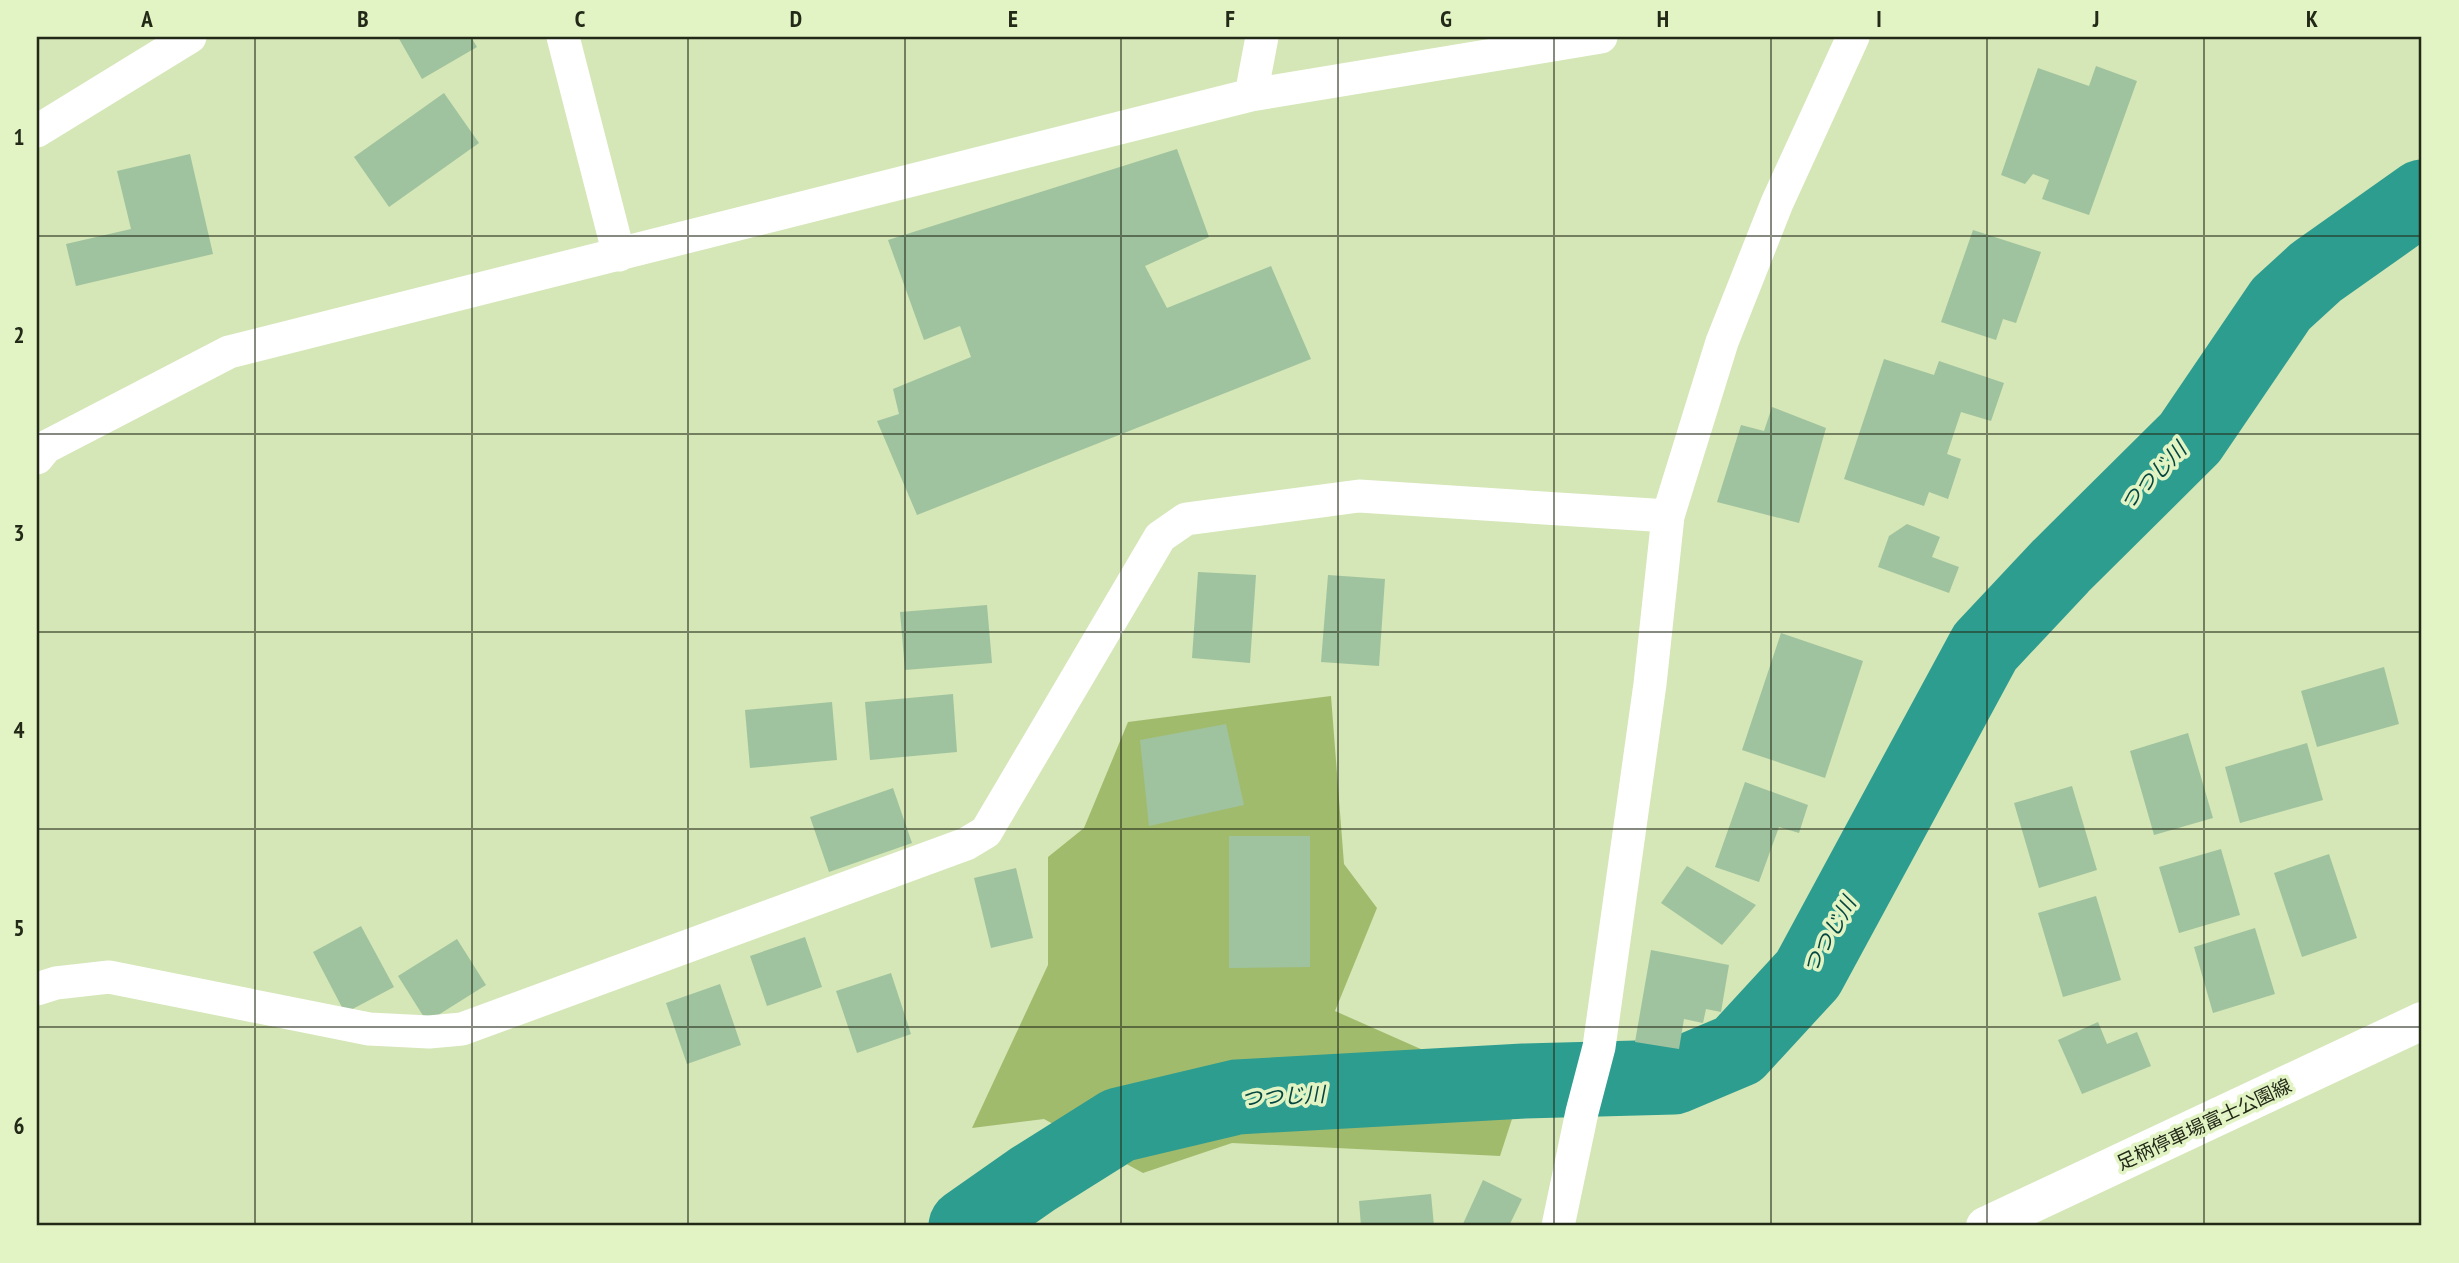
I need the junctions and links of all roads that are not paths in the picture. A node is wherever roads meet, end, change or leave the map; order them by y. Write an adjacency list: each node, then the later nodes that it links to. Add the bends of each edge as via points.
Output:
1 (190, 37): 7 (street)
2 (564, 37): 8 (street)
3 (1262, 37): 6 (street)
4 (1601, 37): 6 (street)
5 (1853, 37): 10 (street, via 1777,203 1723,342)
6 (1251, 95): 8 (street)
7 (37, 131)
8 (619, 255): 9 (street, via 229,352 46,447)
9 (37, 457)
10 (1668, 516): 11 (street, via 1359,496 1186,519 1160,537 986,832 965,844 462,1029 369,1029 109,977); 13 (street, via 1650,684 1599,1047)
11 (37, 989)
12 (2422, 1021): 14 (main road, 足柄停車場富士公園線)
13 (1558, 1226)
14 (1985, 1226)

